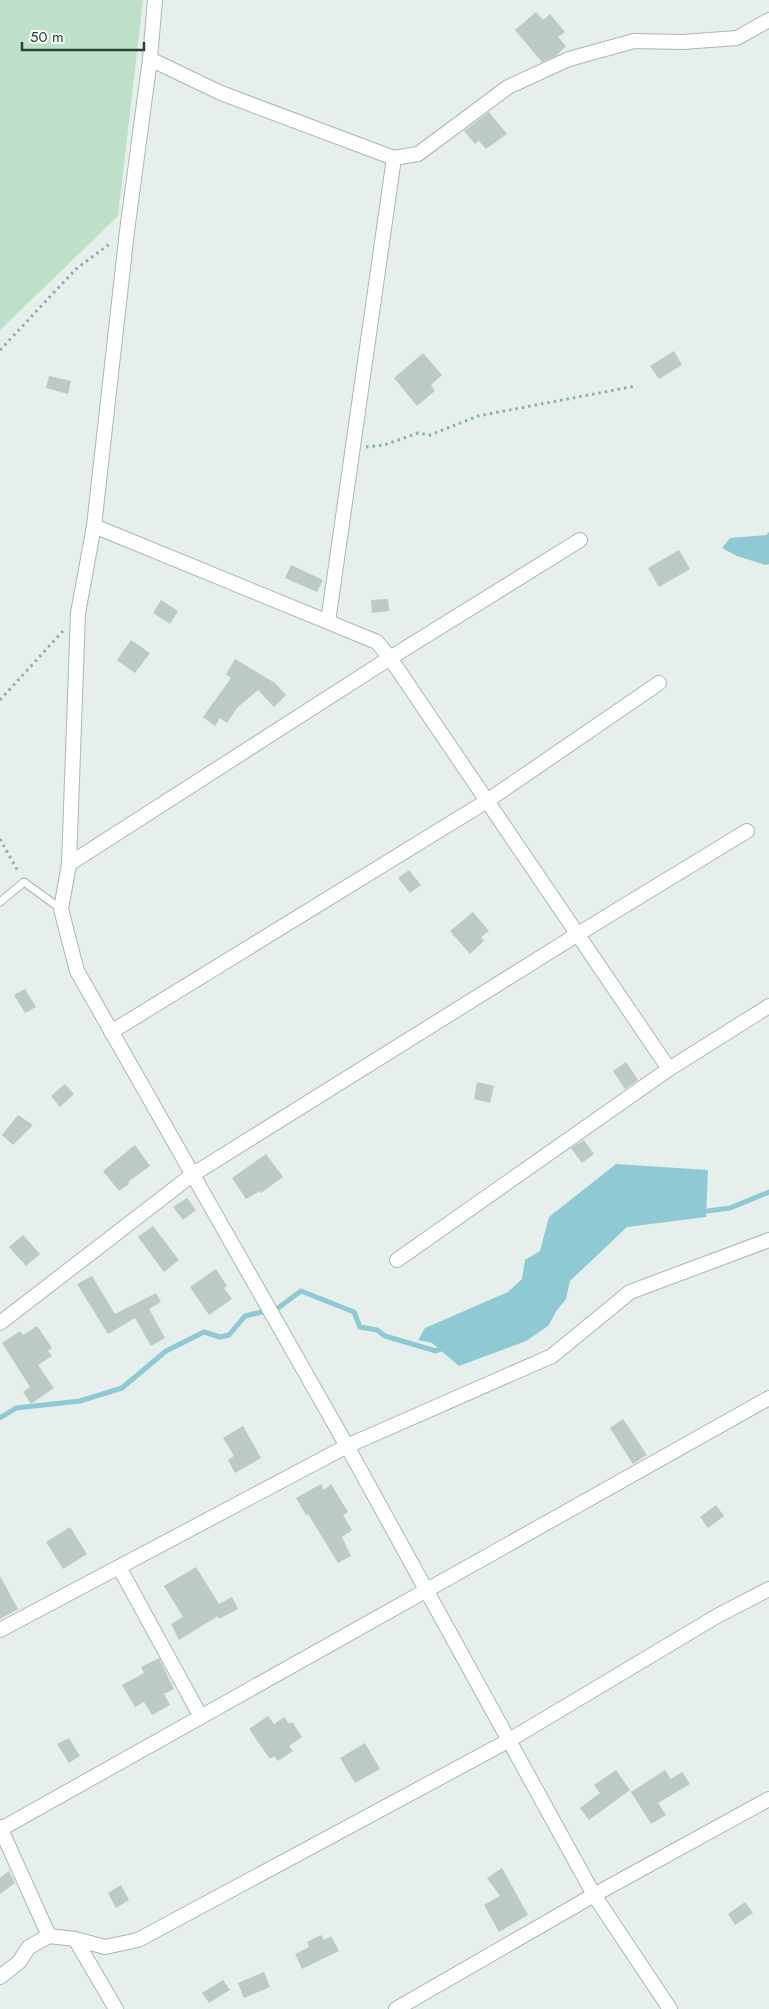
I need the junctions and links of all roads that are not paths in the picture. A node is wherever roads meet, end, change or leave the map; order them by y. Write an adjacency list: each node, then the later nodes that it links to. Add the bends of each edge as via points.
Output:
1 (154, 0): 3 (street)
2 (769, 20): 4 (street, via 738,38 634,41 569,59 508,87 418,154)
3 (150, 59): 4 (street, via 221,93); 5 (street, via 126,231)
4 (394, 158): 7 (street)
5 (94, 526): 7 (street); 12 (street, via 78,613)
6 (580, 540): 8 (street)
7 (328, 622): 8 (street, via 377,642)
8 (390, 658): 10 (street); 12 (street)
9 (659, 683): 10 (street)
10 (487, 800): 15 (street); 17 (street)
11 (747, 831): 15 (street)
12 (69, 864): 14 (street)
13 (0, 902): 14 (lane, via 24,882)
14 (61, 909): 17 (street, via 77,971)
15 (578, 934): 18 (street); 19 (street)
16 (769, 1006): 18 (street)
17 (111, 1032): 19 (street)
18 (669, 1068): 21 (street)
19 (192, 1175): 22 (street); 24 (street)
20 (769, 1240): 24 (street, via 630,1292 552,1356)
21 (397, 1260)
22 (0, 1323)
23 (769, 1398): 27 (street)
24 (347, 1446): 25 (street); 27 (street)
25 (119, 1566): 28 (street); 29 (street)
26 (769, 1589): 30 (street, via 717,1616)
27 (426, 1591): 29 (street); 30 (street)
28 (0, 1630)
29 (201, 1717): 32 (street)
30 (508, 1741): 33 (street); 35 (street, via 138,1940 105,1947)
31 (769, 1799): 33 (street)
32 (0, 1829): 34 (street)
33 (594, 1895): 38 (street); 39 (street)
34 (49, 1936): 35 (street); 36 (street, via 29,1946 19,1962)
35 (75, 1939): 37 (street)
36 (0, 1978)
37 (116, 2009)
38 (396, 2009)
39 (670, 2009)

